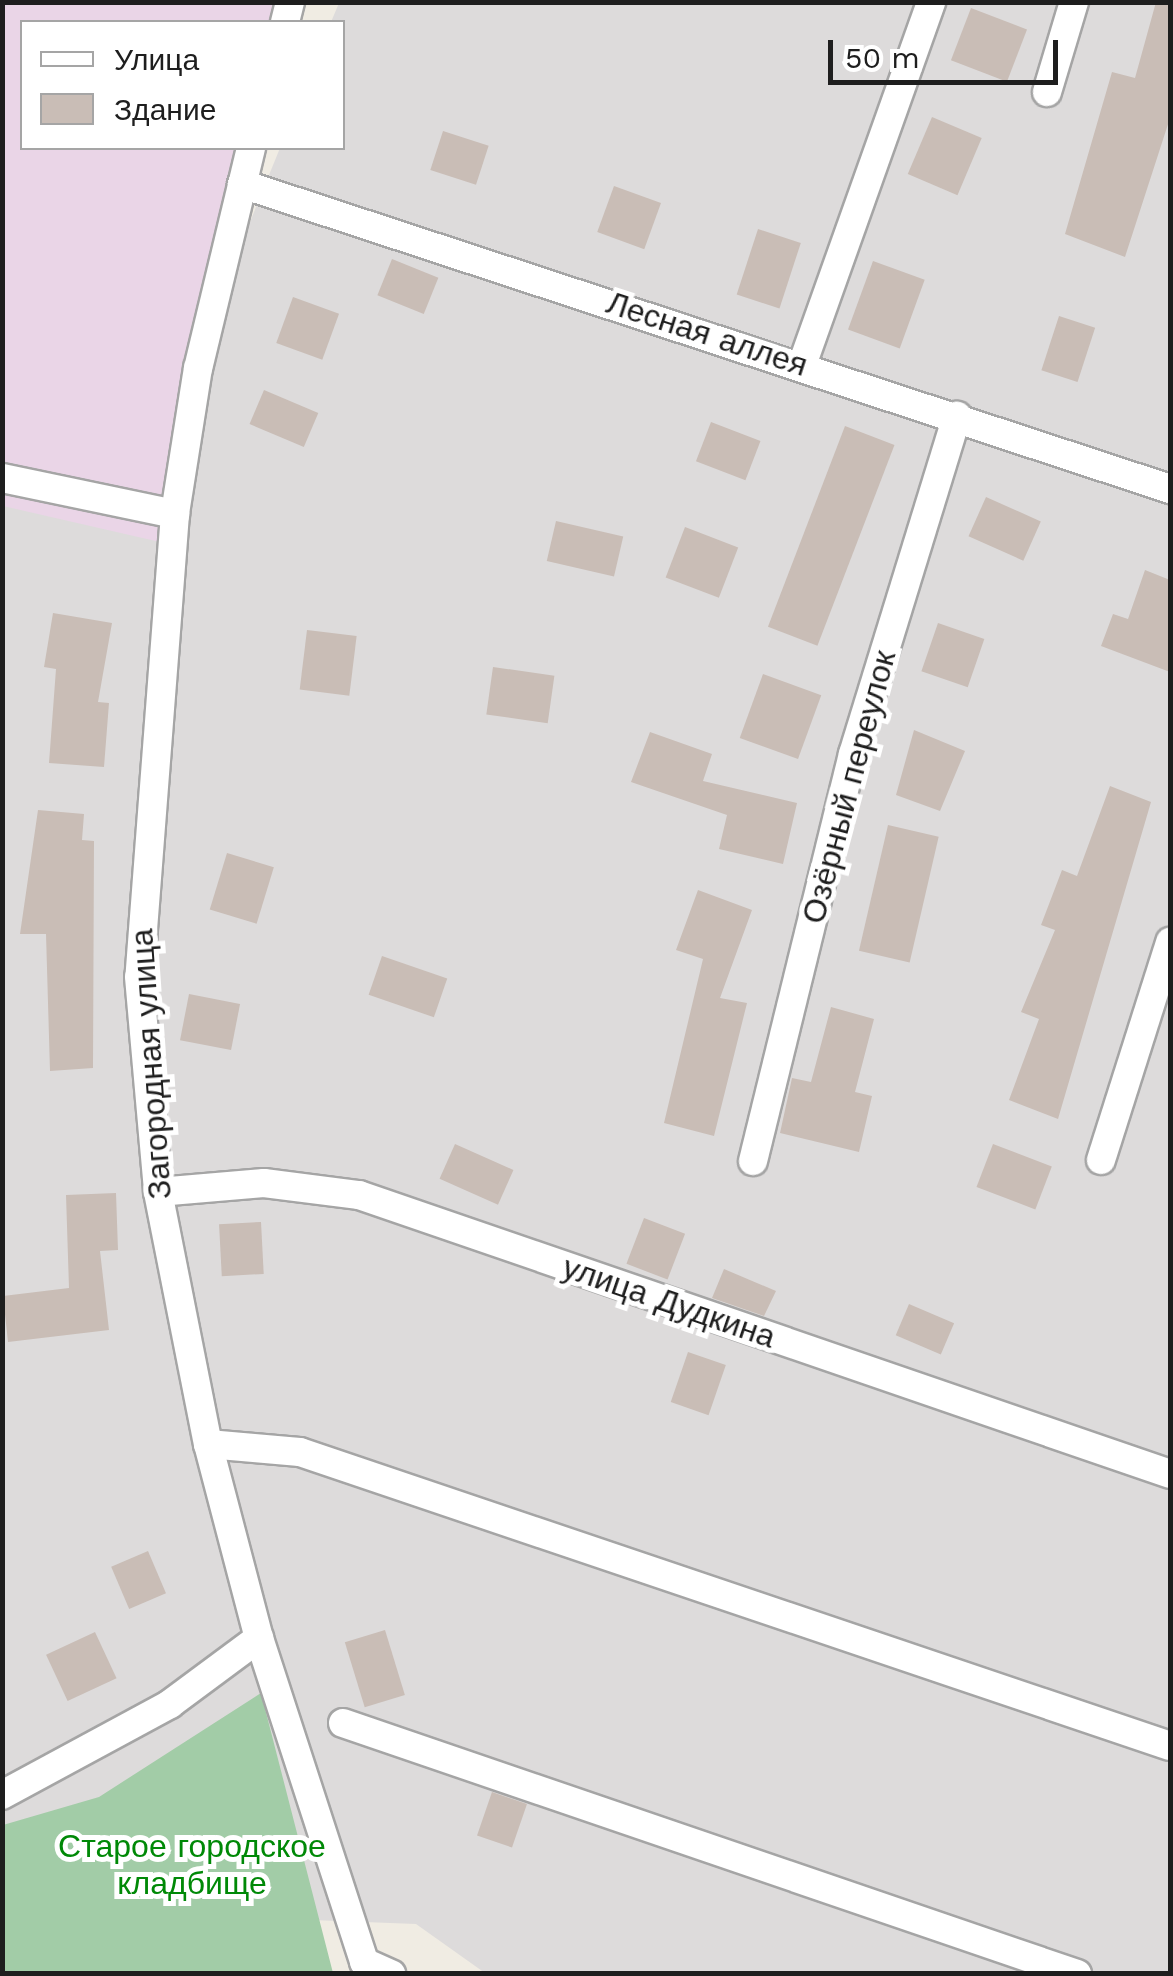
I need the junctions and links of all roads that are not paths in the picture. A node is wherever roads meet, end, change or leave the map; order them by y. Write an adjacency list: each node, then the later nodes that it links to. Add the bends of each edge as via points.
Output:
1 (931, 2): 6 (street)
2 (1074, 2): 3 (street)
3 (1047, 92)
4 (250, 150): 5 (street, Загородная улица)
5 (242, 184): 6 (street, Лесная аллея); 10 (street, Загородная улица)
6 (802, 364): 7 (street, Лесная аллея)
7 (958, 416): 9 (street, Лесная аллея); 13 (street, Озёрный переулок, via 854,754)
8 (2, 478): 10 (street)
9 (1170, 489)
10 (175, 514): 14 (street, Загородная улица, via 139,886)
11 (1170, 942): 12 (street)
12 (1101, 1160)
13 (752, 1161)
14 (158, 1192): 15 (street, Загородная улица); 16 (street, улица Дудкина, via 264,1183 359,1195)
15 (208, 1444): 17 (street, Загородная улица); 19 (street, via 300,1452)
16 (1170, 1474)
17 (259, 1638): 20 (street, via 170,1704); 21 (street, Загородная улица, via 364,1962)
18 (343, 1723): 22 (street)
19 (1170, 1746)
20 (2, 1795)
21 (390, 1974)
22 (1077, 1974)

